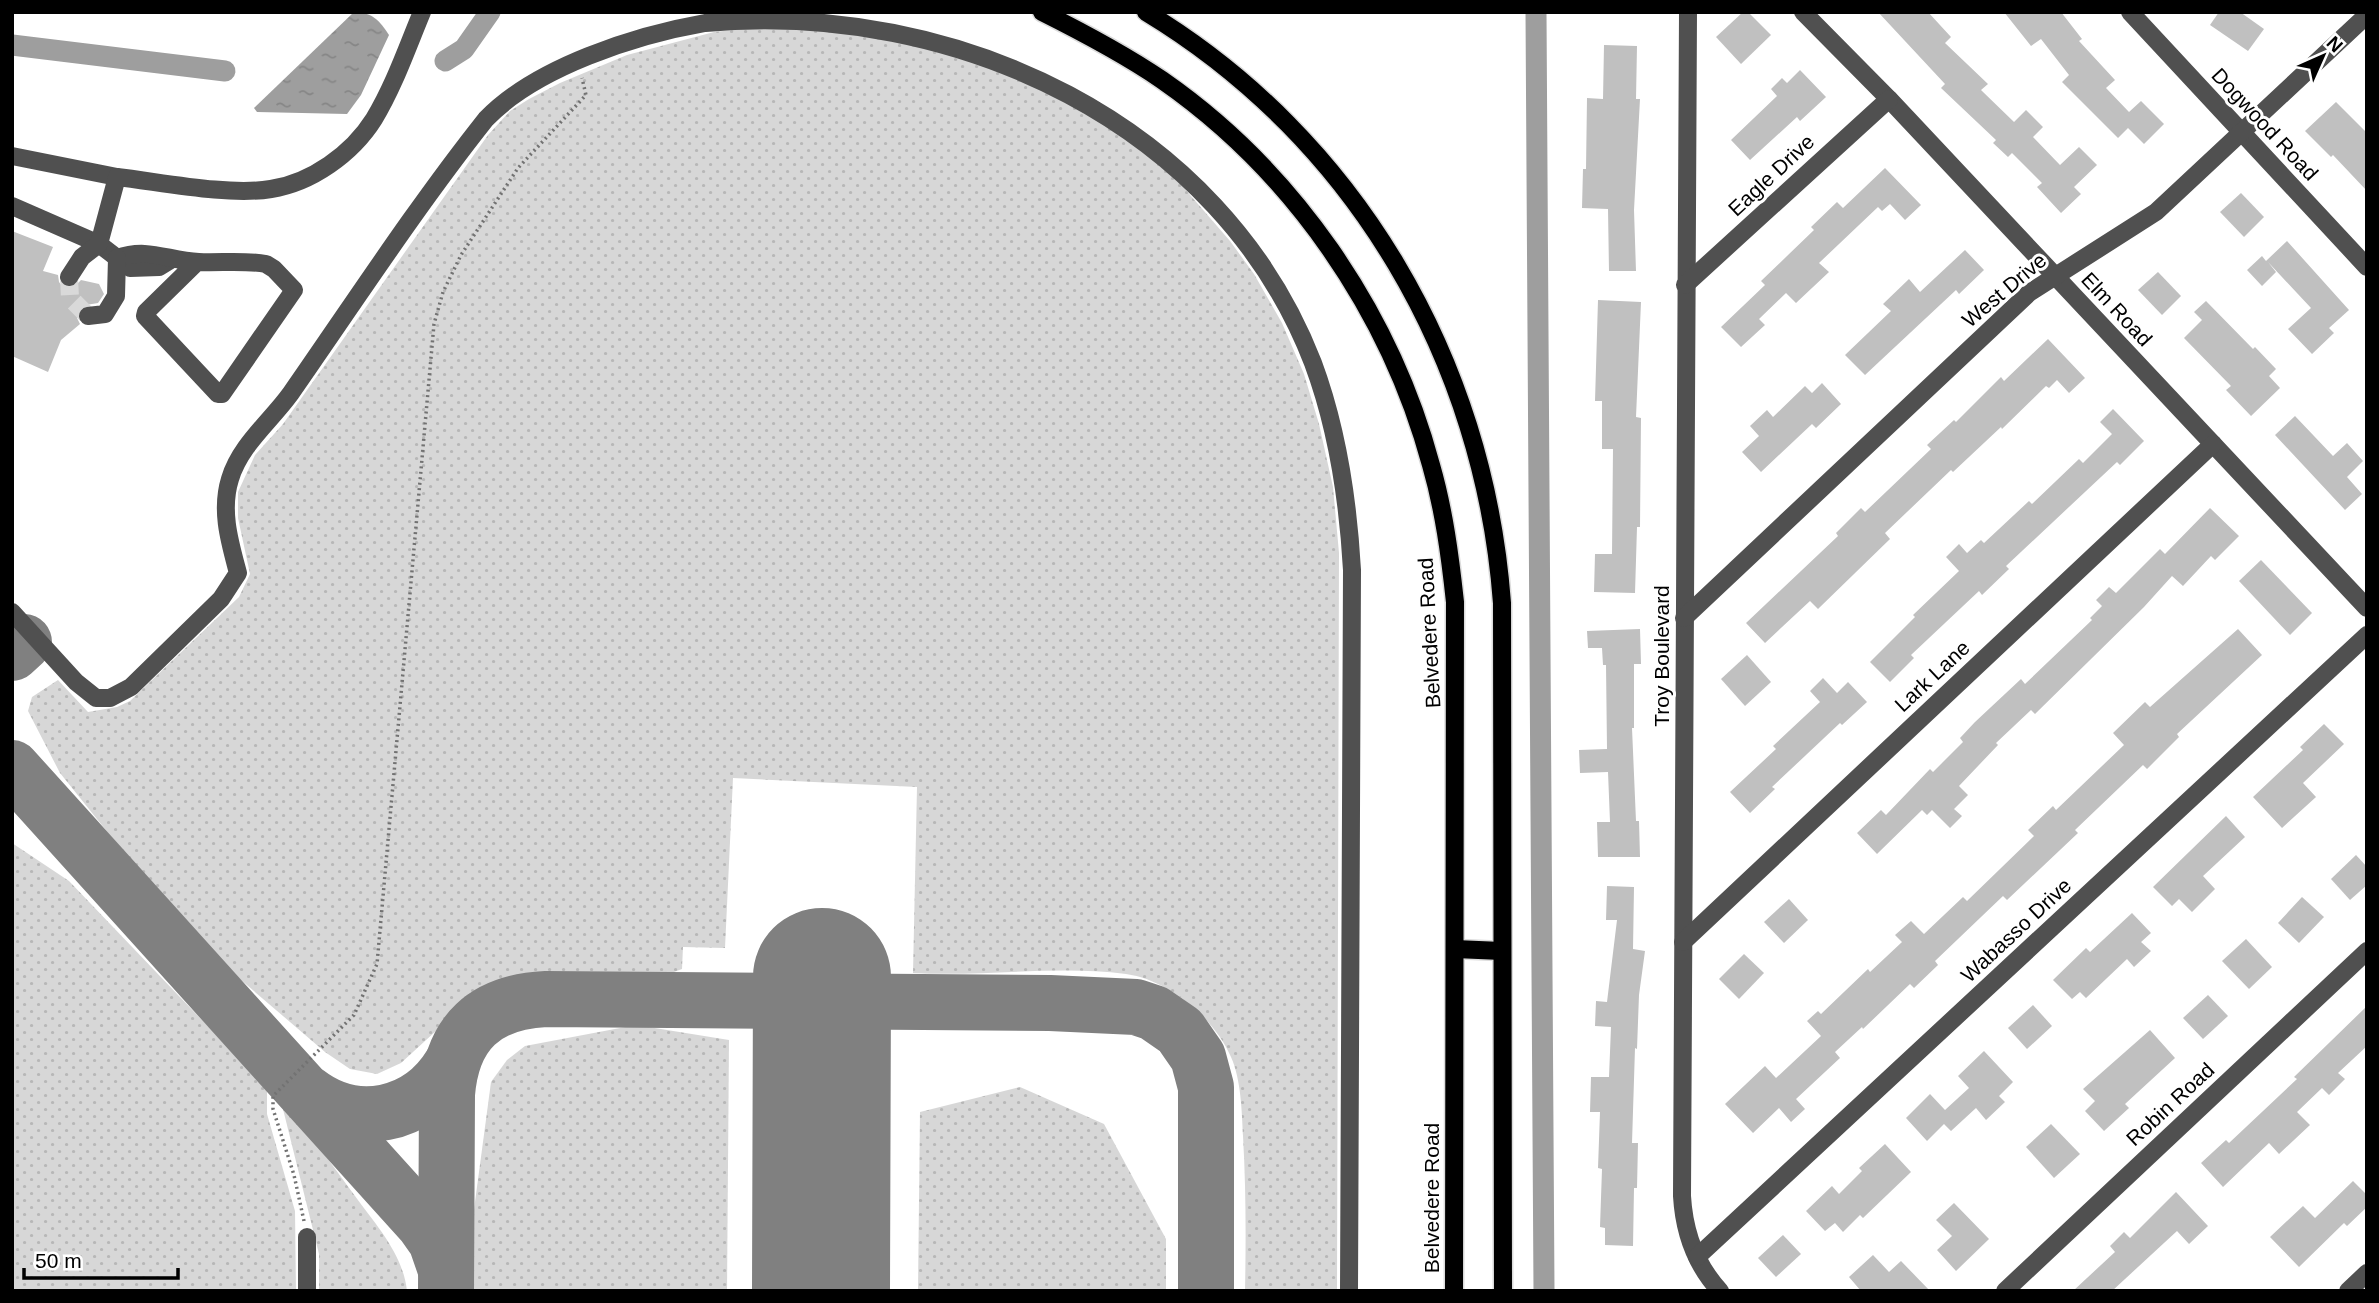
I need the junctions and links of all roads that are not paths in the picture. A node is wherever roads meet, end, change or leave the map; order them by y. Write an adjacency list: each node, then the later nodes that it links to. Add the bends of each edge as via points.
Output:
1 (422, 12): 11 (street, via 372,122 339,158 309,177 257,191)
2 (1042, 12): 27 (main road, Belvedere Road, via 1154,75 1247,151 1342,265 1394,362 1431,465 1455,602)
3 (1146, 12): 28 (main road, via 1250,88 1327,167 1410,287 1456,387 1479,458 1499,567)
4 (1688, 12): 19 (street, Troy Boulevard)
5 (1803, 12): 8 (street, Elm Road)
6 (2130, 12): 9 (street, Dogwood Road)
7 (2367, 15): 9 (street, West Drive)
8 (1889, 99): 17 (street, Elm Road); 19 (street, Eagle Drive)
9 (2241, 131): 16 (street, Dogwood Road); 17 (street, West Drive, via 2156,212)
10 (12, 156): 11 (street)
11 (117, 177): 13 (street)
12 (12, 206): 13 (street)
13 (99, 244): 14 (street); 18 (street, via 82,257)
14 (117, 258): 15 (street, via 130,268 159,267 172,259); 20 (street, via 116,296 105,314)
15 (197, 262): 15 (street, via 266,264 294,290 222,394 145,316)
16 (2367, 267)
17 (2054, 275): 21 (street, Elm Road); 24 (street, West Drive, via 2029,293)
18 (69, 277)
19 (1685, 285): 24 (street, Troy Boulevard)
20 (88, 316)
21 (2213, 444): 22 (street, Elm Road); 26 (street, Lark Lane)
22 (2367, 608)
23 (12, 612): 34 (street, via 76,682 96,698 110,698 131,687 221,599 238,573 229,538 226,494 239,457 278,411 486,118 513,94 579,62 656,33 775,15 879,21 973,43 1041,71 1123,120 1182,170 1229,219 1292,317 1312,362 1340,452 1352,570)
24 (1684, 618): 26 (street, Troy Boulevard)
25 (2367, 635): 31 (street, Wabasso Drive)
26 (1683, 942): 31 (street, Troy Boulevard, via 1682,1196 1686,1228)
27 (1455, 950): 28 (main road); 35 (main road, Belvedere Road)
28 (1502, 951): 36 (main road)
29 (2367, 951): 38 (street, Robin Road)
30 (307, 1237): 33 (street)
31 (1697, 1257): 37 (street, Troy Boulevard)
32 (2367, 1273): 39 (street)
33 (307, 1291)
34 (1349, 1291)
35 (1454, 1291)
36 (1503, 1291)
37 (1720, 1291)
38 (2005, 1291)
39 (2348, 1291)

